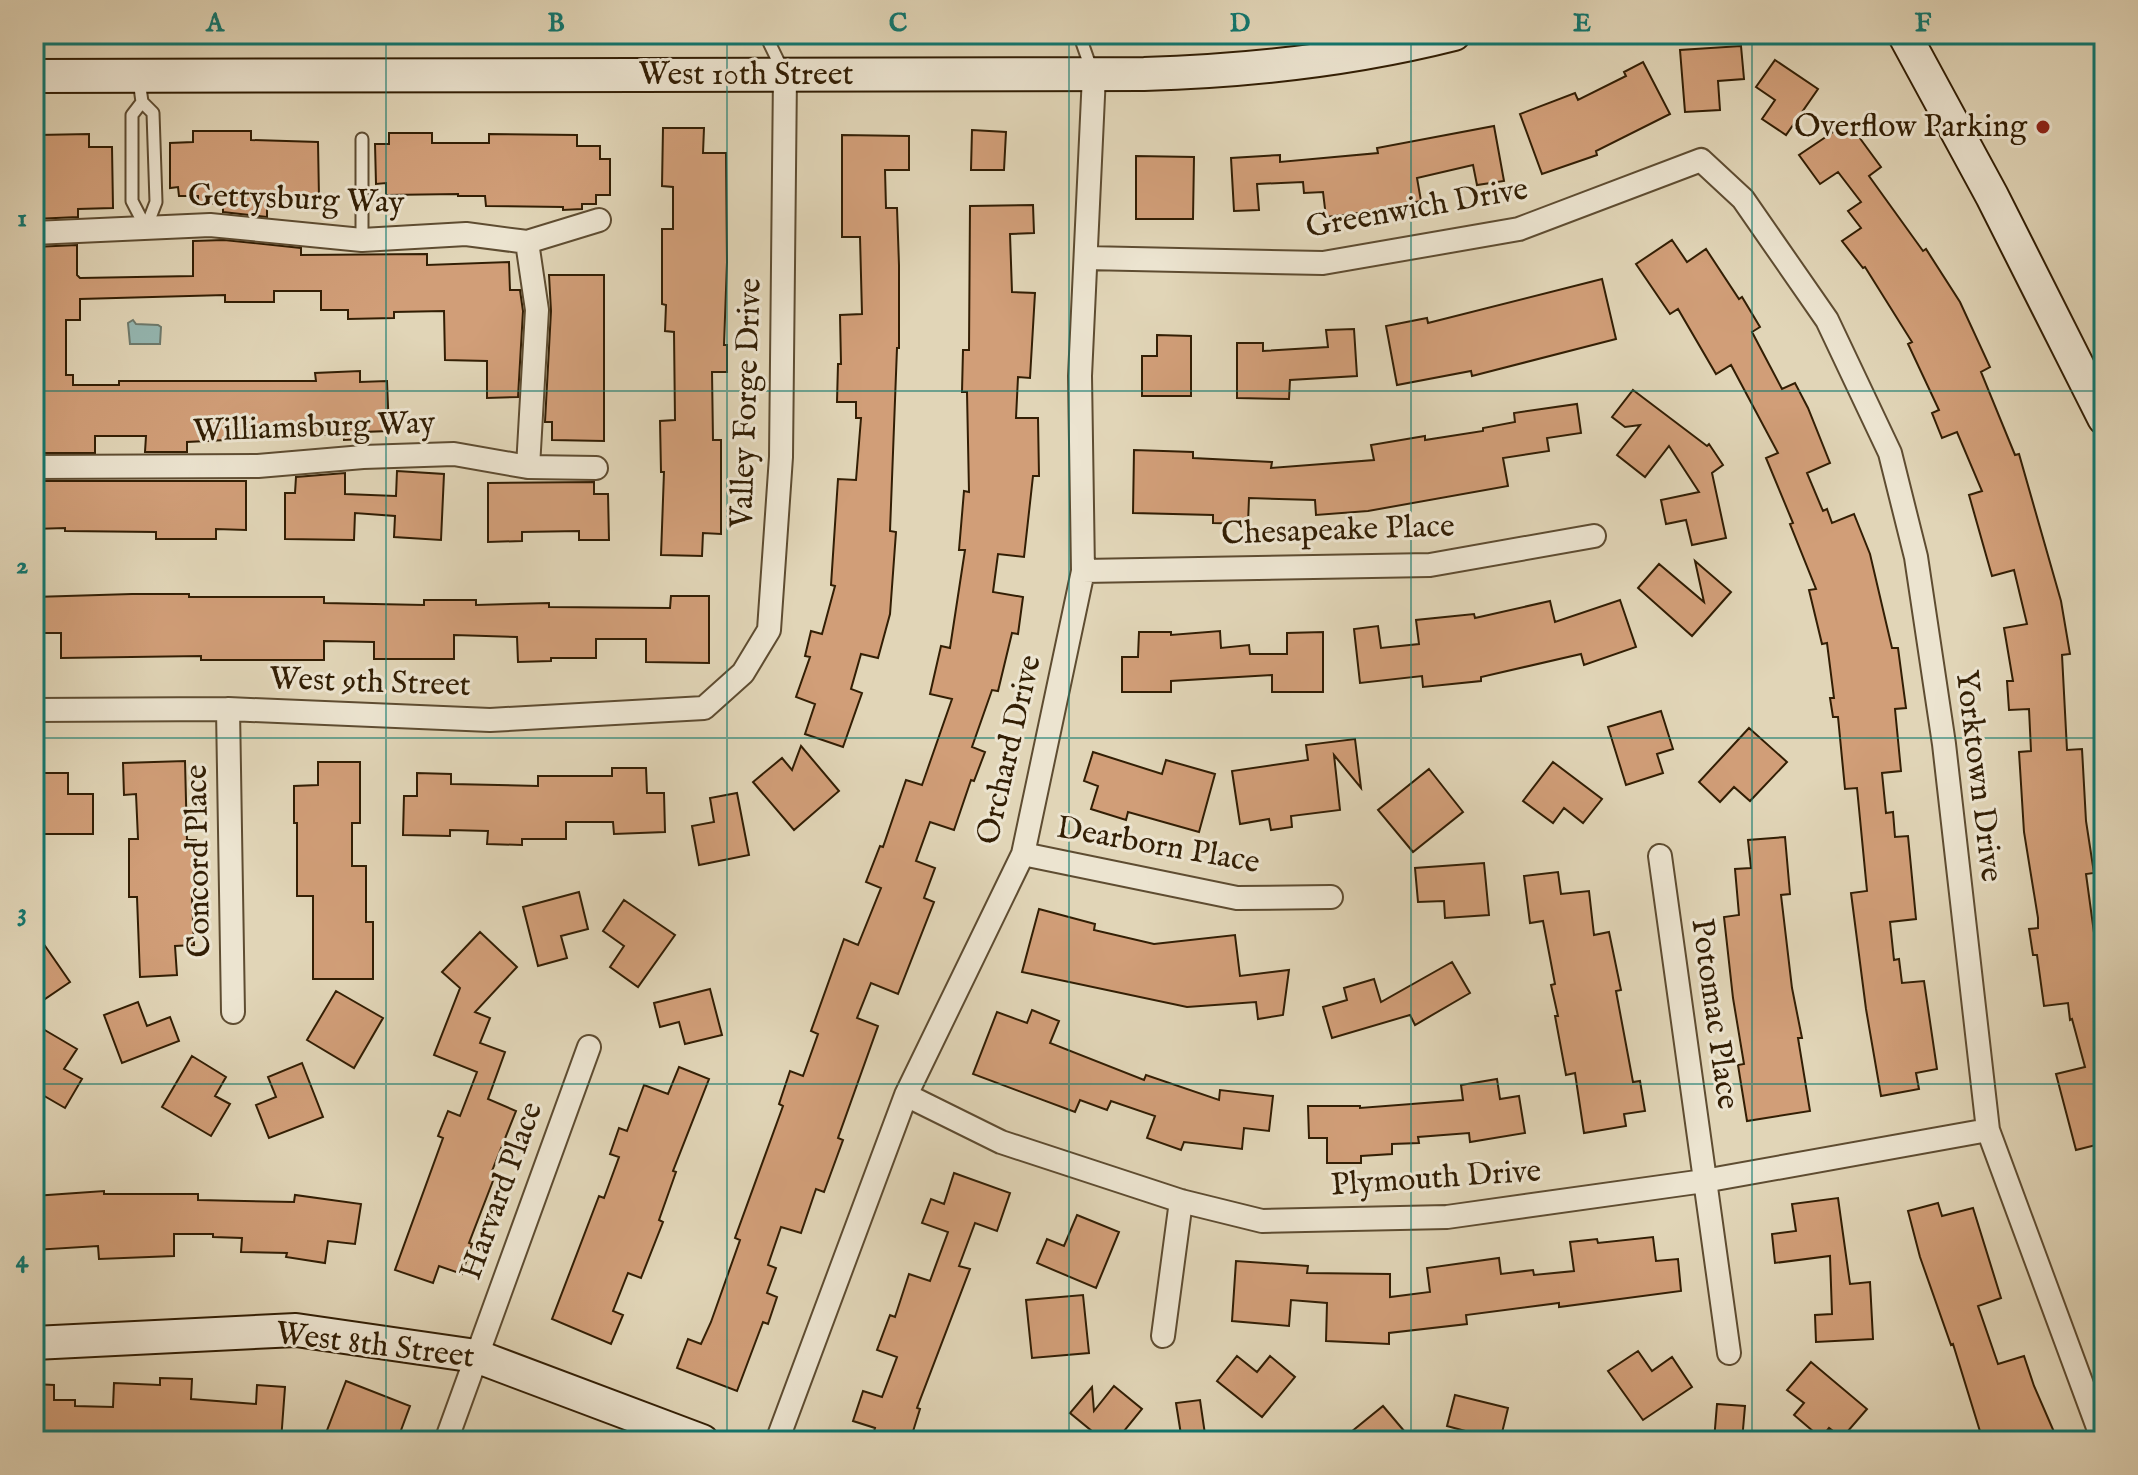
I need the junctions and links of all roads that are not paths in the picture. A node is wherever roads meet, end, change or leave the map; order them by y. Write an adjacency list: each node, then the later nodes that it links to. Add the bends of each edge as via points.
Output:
1 (765, 34): 5 (lane)
2 (1079, 34): 6 (lane)
3 (1454, 34): 6 (street, West 10th Street, via 1290,66)
4 (1904, 34): 17 (street)
5 (785, 75): 6 (street, West 10th Street); 8 (street, West 10th Street); 23 (street, Valley Forge Drive, via 781,457 769,630 743,673)
6 (1094, 75): 16 (street, Orchard Drive)
7 (34, 76): 8 (street, West 10th Street)
8 (140, 89): 12 (lane, via 132,115 132,201); 12 (lane, via 153,113 156,202)
9 (362, 139): 14 (lane)
10 (1701, 160): 16 (street, Greenwich Drive, via 1519,229 1323,263); 32 (street, Yorktown Drive, via 1743,199 1827,320 1890,453 1916,557 1944,744)
11 (599, 220): 15 (street, Gettysburg Way)
12 (146, 228): 13 (street, Gettysburg Way); 14 (street, Gettysburg Way, via 210,225)
13 (34, 233)
14 (362, 240): 15 (street, Gettysburg Way, via 466,234)
15 (527, 242): 19 (street, via 537,310)
16 (1086, 258): 22 (street, Orchard Drive, via 1080,376)
17 (2104, 418)
18 (34, 467): 19 (street, Williamsburg Way, via 258,466 454,454)
19 (528, 467): 20 (street, Williamsburg Way)
20 (596, 468)
21 (1594, 536): 22 (street, Chesapeake Place, via 1430,565)
22 (1083, 571): 26 (street, Orchard Drive)
23 (704, 708): 24 (street, West 9th Street, via 490,720)
24 (228, 709): 25 (street, West 9th Street); 29 (street, Concord Place)
25 (34, 710)
26 (1023, 854): 28 (street, Dearborn Place, via 1237,898); 31 (street, Orchard Drive)
27 (1660, 856): 33 (street, Potomac Place)
28 (1331, 897)
29 (233, 1012)
30 (589, 1047): 38 (street, Harvard Place)
31 (906, 1095): 34 (street, Plymouth Drive, via 1001,1142); 41 (street, Orchard Drive)
32 (1988, 1130): 33 (street, Plymouth Drive); 42 (street, Yorktown Drive)
33 (1704, 1181): 34 (street, Plymouth Drive, via 1447,1217 1262,1221); 37 (street, Potomac Place)
34 (1181, 1201): 35 (street)
35 (1163, 1336)
36 (34, 1343): 38 (street, West 8th Street, via 296,1330)
37 (1729, 1353)
38 (476, 1356): 39 (street, Harvard Place); 40 (street, West 8th Street)
39 (446, 1441)
40 (702, 1441)
41 (777, 1441)
42 (2103, 1441)

